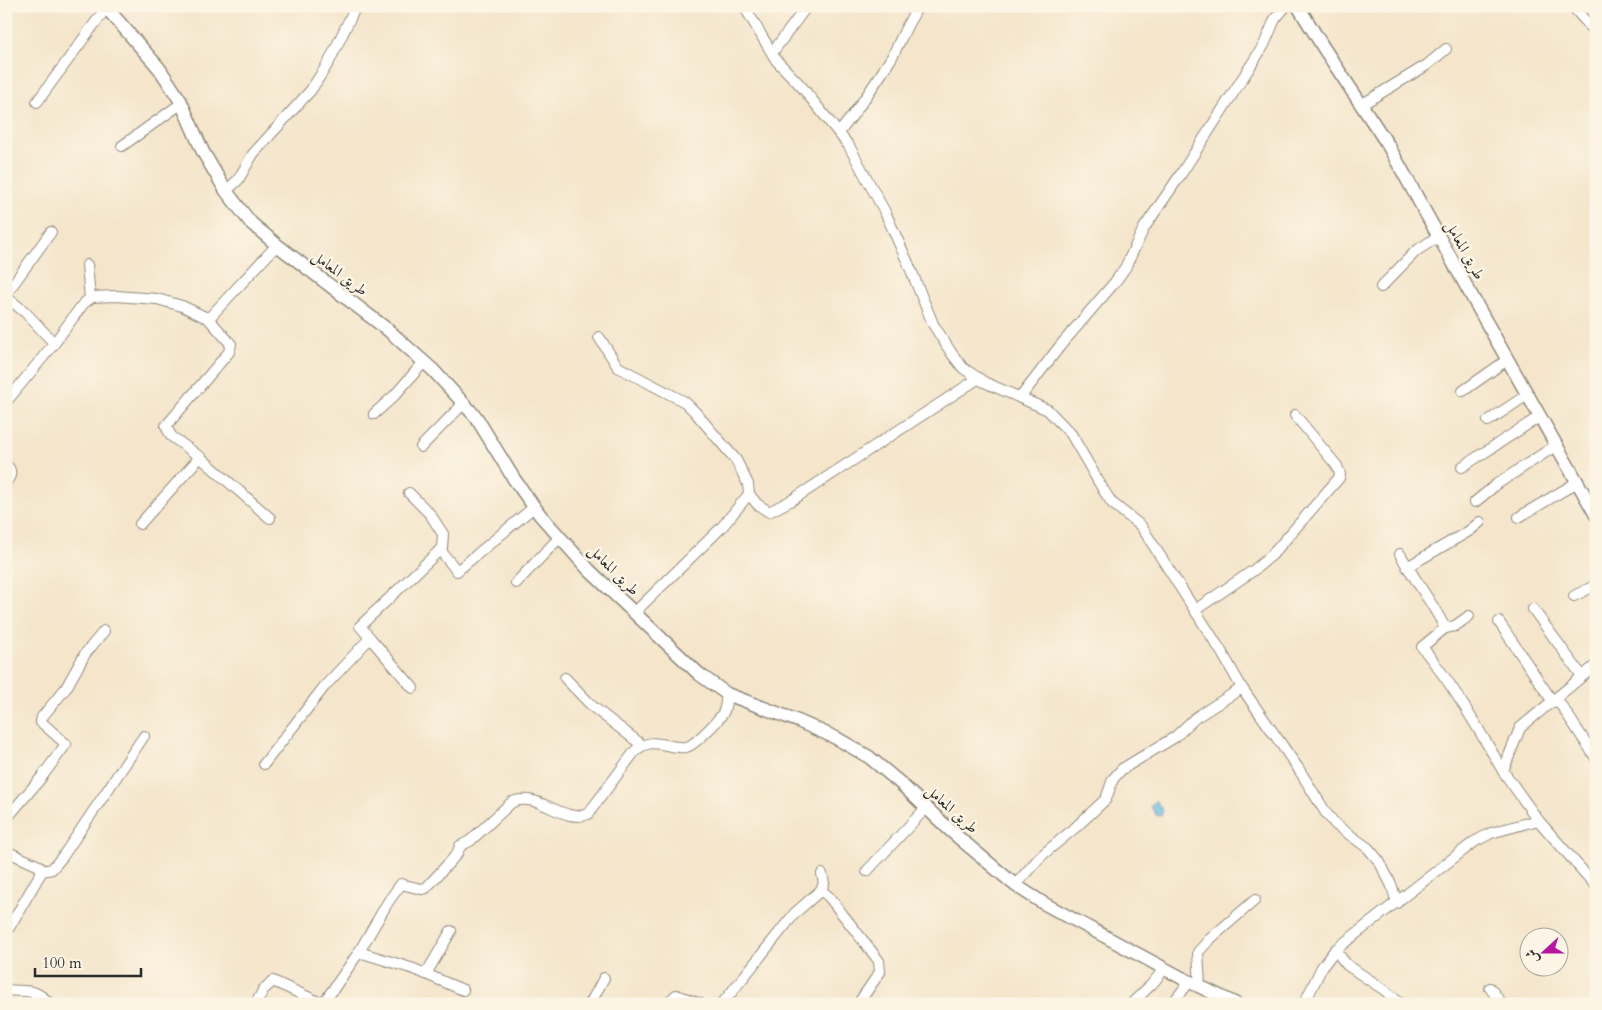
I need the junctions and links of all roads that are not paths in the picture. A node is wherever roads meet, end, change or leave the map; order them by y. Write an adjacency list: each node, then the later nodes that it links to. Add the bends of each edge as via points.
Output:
1 (354, 6): 17 (street, via 329,62 311,90 253,154 238,180)
2 (744, 6): 11 (street)
3 (807, 6): 11 (street)
4 (919, 6): 15 (street, via 883,71)
5 (1286, 6): 33 (street, via 1144,228 1120,275)
6 (1298, 6): 14 (main road, طريق المعامل)
7 (106, 7): 12 (street); 13 (main road, طريق المعامل, via 159,68)
8 (1575, 7): 9 (street)
9 (1596, 33)
10 (1446, 49): 14 (street, via 1427,65)
11 (772, 53): 15 (street)
12 (37, 102)
13 (182, 103): 16 (street); 17 (main road, طريق المعامل, via 203,152)
14 (1362, 105): 19 (main road, طريق المعامل, via 1388,144)
15 (839, 133): 30 (street, via 883,210 933,324 963,368)
16 (122, 146)
17 (226, 191): 20 (main road, طريق المعامل, via 251,222)
18 (51, 232): 23 (street)
19 (1439, 236): 22 (street, via 1416,252); 28 (main road, طريق المعامل)
20 (277, 245): 25 (street); 29 (main road, طريق المعامل, via 388,330)
21 (87, 265): 24 (street)
22 (1381, 287)
23 (6, 296): 27 (street)
24 (90, 298): 25 (street, via 157,299); 27 (street)
25 (207, 317): 42 (street, via 231,344 228,352 166,426 172,436)
26 (599, 337): 48 (street, via 618,367 685,402 695,412 736,460)
27 (54, 343): 34 (street)
28 (1507, 360): 31 (street); 32 (main road, طريق المعامل)
29 (424, 362): 35 (main road, طريق المعامل); 36 (street)
30 (979, 378): 33 (street); 48 (street, via 769,512)
31 (1463, 391)
32 (1526, 395): 38 (main road, طريق المعامل); 39 (street)
33 (1020, 398): 64 (street, via 1048,410 1071,434 1112,503 1141,526)
34 (6, 402)
35 (464, 404): 41 (street); 50 (main road, طريق المعامل, via 476,417)
36 (374, 414)
37 (1295, 415): 64 (street, via 1337,466 1339,478 1272,555)
38 (1539, 417): 40 (main road, طريق المعامل); 44 (street)
39 (1488, 421)
40 (1555, 446): 46 (main road, طريق المعامل); 49 (street)
41 (421, 447)
42 (200, 457): 52 (street); 55 (street)
43 (6, 466): 45 (street, via 11,474)
44 (1462, 468)
45 (6, 482)
46 (1576, 483): 51 (main road, طريق المعامل); 53 (street)
47 (409, 493): 57 (street, via 430,514 443,534)
48 (750, 494): 65 (street, via 722,527)
49 (1475, 502)
50 (534, 507): 56 (main road, طريق المعامل); 57 (street, via 457,571)
51 (1595, 512)
52 (270, 518)
53 (1519, 518)
54 (1480, 522): 59 (street)
55 (140, 524)
56 (560, 537): 60 (street); 65 (main road, طريق المعامل, via 589,570)
57 (440, 550): 70 (street, via 360,626)
58 (1400, 554): 59 (street)
59 (1407, 567): 68 (street)
60 (516, 583)
61 (1596, 584): 62 (street)
62 (1574, 596)
63 (1533, 609): 72 (street)
64 (1195, 610): 75 (street)
65 (634, 612): 76 (main road, طريق المعامل, via 698,674)
66 (1469, 616): 68 (street, via 1456,626)
67 (1499, 622): 77 (street)
68 (1445, 628): 82 (street, via 1422,647 1476,724)
69 (104, 631): 84 (street, via 85,654 66,688 42,717 41,722 66,744)
70 (370, 638): 74 (street); 81 (street, via 324,687)
71 (1596, 665): 72 (street)
72 (1582, 676): 77 (street)
73 (565, 678): 79 (street, via 593,707)
74 (413, 688)
75 (1242, 688): 90 (street, via 1195,718 1175,737 1122,769 1113,779 1106,799 1041,856); 94 (street, via 1326,813 1379,861)
76 (727, 694): 79 (street, via 723,712 693,744 684,747 649,742); 83 (main road, طريق المعامل, via 798,721 861,752)
77 (1555, 700): 80 (street); 82 (street, via 1520,728)
78 (144, 736): 88 (street, via 63,856 52,869)
79 (642, 745): 98 (street, via 588,814 571,816 531,800 520,799 505,807 470,841 460,846 457,854 426,888 401,884)
80 (1596, 758)
81 (264, 764)
82 (1503, 771): 85 (street)
83 (926, 808): 87 (street); 90 (main road, طريق المعامل)
84 (6, 820)
85 (1538, 820): 91 (street); 94 (street, via 1491,833 1474,842)
86 (6, 851): 88 (street, via 39,866)
87 (867, 871)
88 (42, 872): 96 (street)
89 (822, 874): 92 (street)
90 (1015, 885): 99 (main road, طريق المعامل)
91 (1596, 886)
92 (821, 890): 111 (street, via 795,913); 112 (street, via 878,961 880,972)
93 (1255, 900): 102 (street, via 1198,952)
94 (1397, 902): 97 (street)
95 (452, 931): 100 (street)
96 (6, 934)
97 (1334, 950): 116 (street); 117 (street, via 1347,965)
98 (359, 952): 100 (street); 107 (street, via 323,1004 273,980)
99 (1165, 968): 102 (main road, طريق المعامل); 113 (street)
100 (426, 974): 105 (street)
101 (604, 978): 108 (street)
102 (1195, 984): 114 (street); 115 (main road, طريق المعامل)
103 (1490, 988): 118 (street)
104 (6, 990): 106 (street, via 31,990)
105 (463, 990)
106 (50, 1004)
107 (256, 1004)
108 (590, 1004)
109 (667, 1004): 110 (street, via 676,996)
110 (701, 1004)
111 (722, 1004)
112 (858, 1004)
113 (1131, 1004)
114 (1172, 1004)
115 (1236, 1004)
116 (1304, 1004)
117 (1401, 1004)
118 (1502, 1004)

